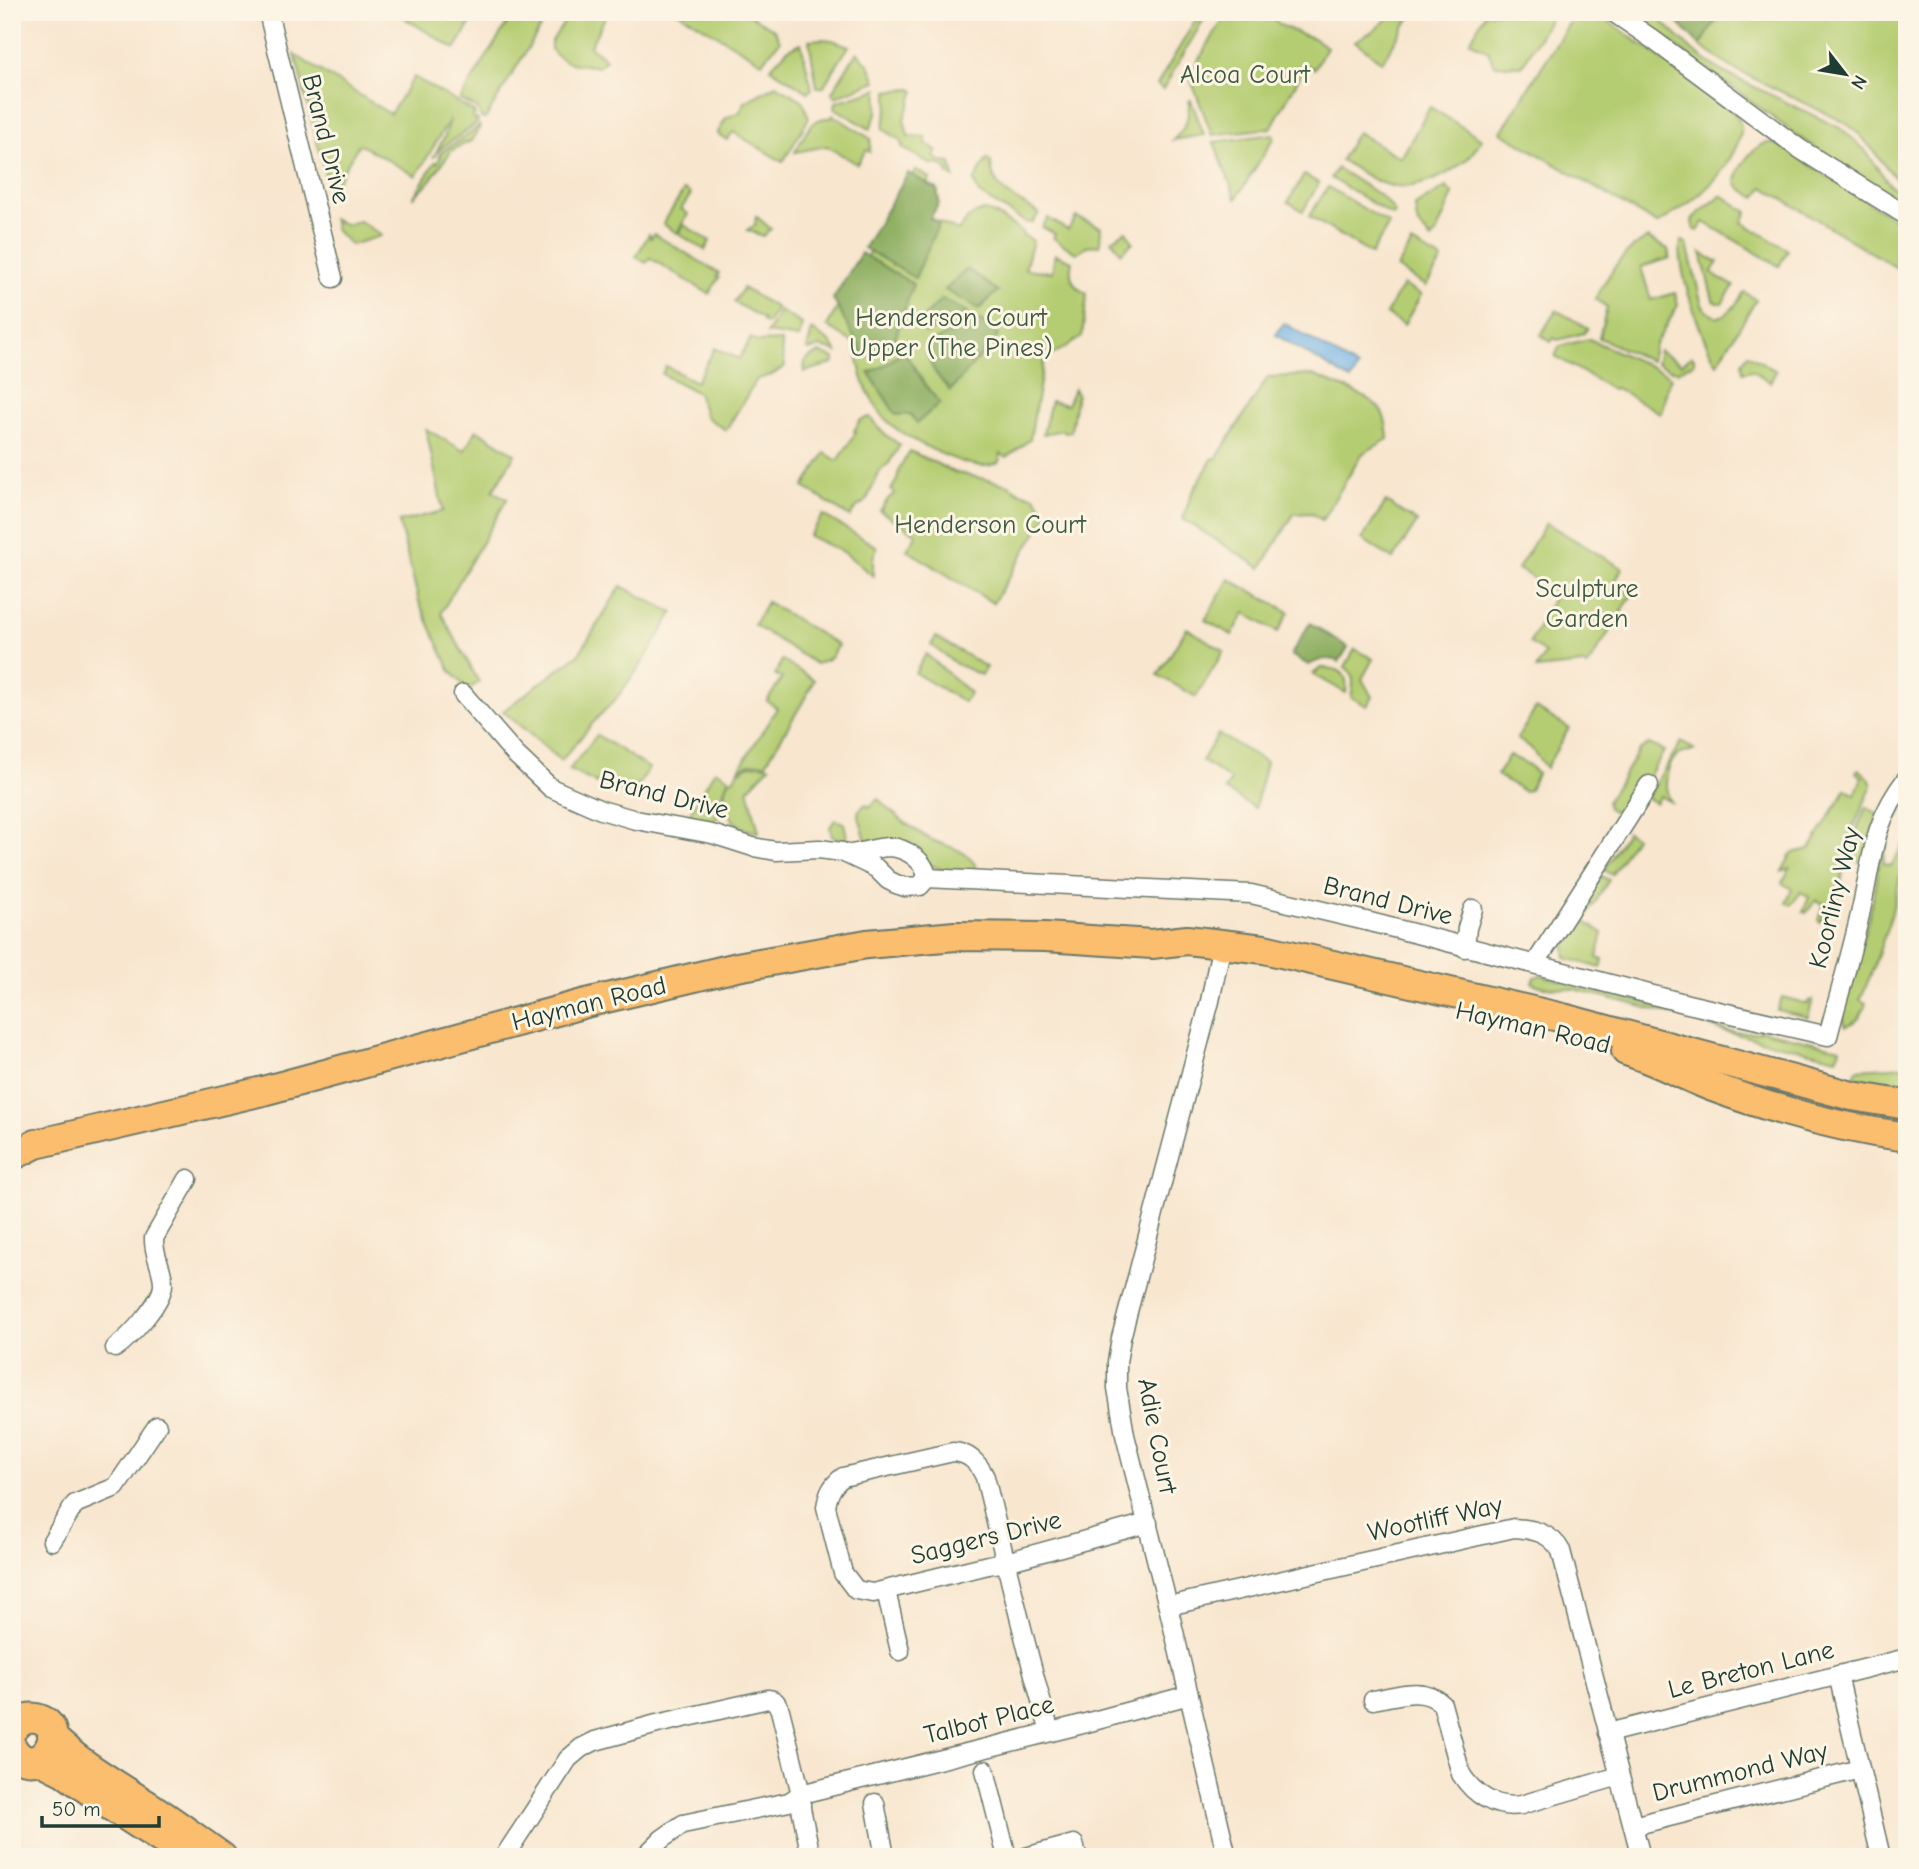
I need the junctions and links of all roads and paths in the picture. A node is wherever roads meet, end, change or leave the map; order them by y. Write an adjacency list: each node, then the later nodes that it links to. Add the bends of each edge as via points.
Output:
1 (268, 12): 4 (street, Brand Drive)
2 (1613, 12): 3 (street, via 1800,149)
3 (1907, 216)
4 (332, 278)
5 (463, 694): 9 (street, Brand Drive, via 551,788 601,810 753,847 831,849)
6 (1907, 778): 16 (street, Koorliny Way, via 1875,836)
7 (1649, 785): 15 (street)
8 (882, 849): 9 (street, Brand Drive); 10 (street, via 875,858); 11 (street, Brand Drive, via 910,854 922,864)
9 (851, 854): 10 (street, Brand Drive)
10 (876, 868): 11 (street, Brand Drive, via 905,887 920,886)
11 (927, 877): 13 (street, Brand Drive, via 1251,894)
12 (1473, 909): 13 (street)
13 (1465, 948): 15 (street, Brand Drive)
14 (1220, 953): 17 (main road, Hayman Road, via 1264,949 1599,1027 1852,1096); 18 (main road, Hayman Road, via 1260,967 1559,1031 1643,1056 1770,1107); 19 (main road, Hayman Road, via 1182,958 1152,944 955,936 809,953 586,1003 262,1091); 23 (street, Adie Court, via 1117,1362 1121,1409)
15 (1535, 964): 16 (street, Brand Drive)
16 (1828, 1036)
17 (1907, 1105)
18 (1907, 1137)
19 (20, 1148)
20 (188, 1179): 21 (street, via 154,1238 162,1292 136,1330)
21 (114, 1348)
22 (158, 1426): 24 (street, via 116,1487 75,1504)
23 (1148, 1522): 25 (street, Saggers Drive); 27 (street, Adie Court)
24 (52, 1541)
25 (1006, 1562): 26 (street, Saggers Drive); 26 (street, Saggers Drive, via 985,1477 981,1467 963,1453 843,1477 836,1482 826,1507 843,1573 856,1590); 34 (street)
26 (887, 1591): 28 (street)
27 (1168, 1606): 31 (street, Adie Court); 35 (street, Wootliff Way, via 1526,1528 1547,1536 1561,1551)
28 (900, 1651)
29 (1907, 1658): 30 (street, Le Breton Lane)
30 (1838, 1675): 35 (street, Le Breton Lane); 38 (street)
31 (1189, 1695): 34 (street, Talbot Place); 53 (street, Adie Court)
32 (1373, 1700): 40 (street, via 1420,1692 1437,1699 1461,1774 1478,1794 1500,1805 1521,1805)
33 (17, 1720): 37 (main road, via 41,1720 47,1725)
34 (1050, 1732): 41 (street, Talbot Place)
35 (1608, 1733): 40 (street, Wootliff Way)
36 (12, 1746): 37 (main road, via 24,1759)
37 (45, 1748): 45 (main road, via 64,1772); 46 (main road, via 141,1801)
38 (1860, 1769): 43 (street, Drummond Way); 55 (street)
39 (985, 1770): 50 (street)
40 (1619, 1776): 43 (street, Wootliff Way)
41 (801, 1794): 44 (street, via 777,1703 761,1700 657,1724 581,1748 568,1759); 47 (street, Talbot Place, via 789,1802 683,1824); 48 (street)
42 (875, 1803): 49 (street)
43 (1633, 1826): 54 (street, Wootliff Way)
44 (507, 1856)
45 (189, 1857)
46 (222, 1857)
47 (644, 1857)
48 (811, 1857)
49 (885, 1857)
50 (1006, 1857)
51 (1026, 1857): 52 (street, via 1074,1844 1077,1856)
52 (1073, 1857)
53 (1227, 1857)
54 (1641, 1857)
55 (1881, 1857)

